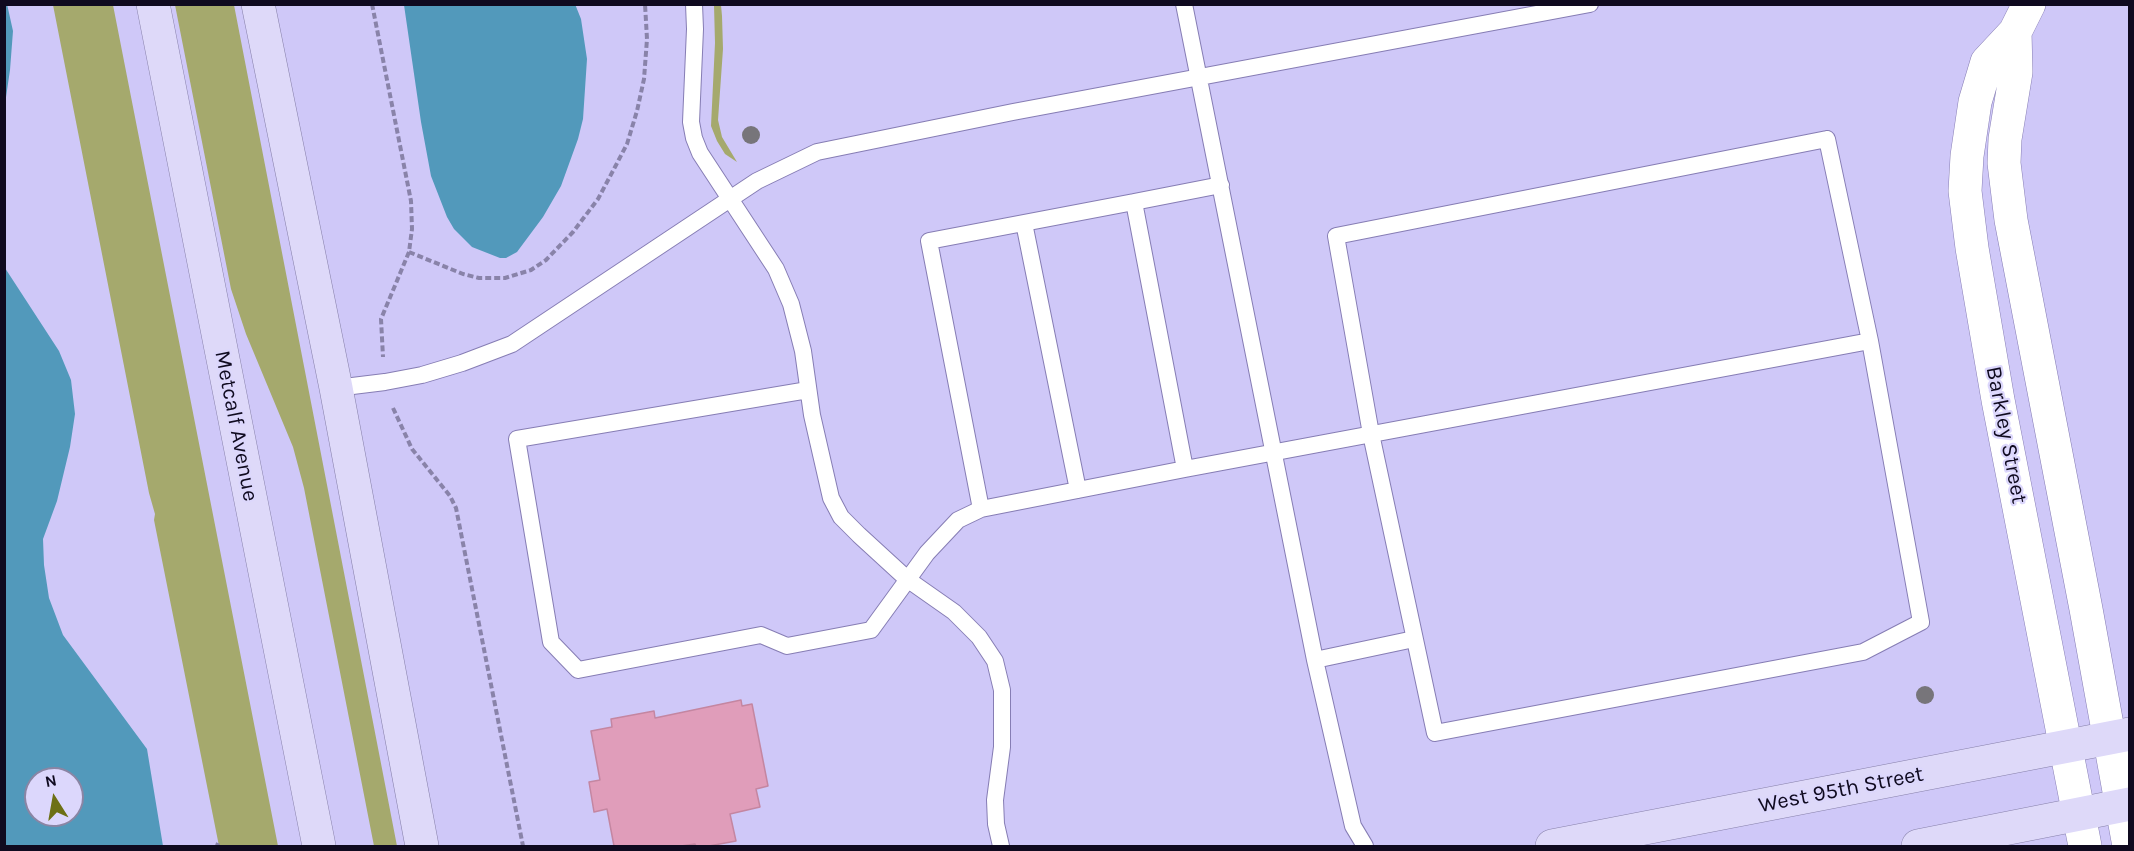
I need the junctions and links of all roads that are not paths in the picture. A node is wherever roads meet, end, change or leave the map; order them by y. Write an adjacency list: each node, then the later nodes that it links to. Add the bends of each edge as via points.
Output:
1 (153, 4): 27 (main road, Metcalf Avenue)
2 (258, 4): 13 (main road)
3 (694, 4): 9 (lane, via 691,122 700,153)
4 (1184, 4): 7 (lane)
5 (1590, 4): 7 (lane)
6 (2022, 18): 23 (street, Barkley Street, via 2005,139 2008,200); 24 (street, Barkley Street, via 1987,62 1975,102 1965,191 1996,388)
7 (1200, 79): 8 (lane); 9 (lane, via 817,152 757,181)
8 (1221, 185): 10 (lane); 16 (lane)
9 (729, 200): 13 (lane, via 512,345 462,363 385,382); 14 (lane, via 780,278 802,351)
10 (1134, 202): 11 (lane); 17 (lane)
11 (1024, 223): 18 (lane); 19 (lane, via 929,242)
12 (1870, 341): 15 (lane); 15 (lane, via 1827,139 1336,236); 21 (lane, via 1921,622 1863,652 1435,733)
13 (336, 388): 28 (main road)
14 (808, 390): 20 (lane, via 831,498 841,517); 20 (lane, via 517,439 551,642 578,670 762,635 788,646 871,630)
15 (1371, 434): 16 (lane); 21 (lane)
16 (1273, 453): 17 (lane); 22 (lane)
17 (1185, 469): 18 (lane)
18 (1078, 490): 19 (lane)
19 (981, 509): 20 (lane, via 958,520)
20 (907, 579): 29 (lane, via 954,612 979,637 995,661 1002,690 1002,747 995,800)
21 (1414, 639): 22 (lane)
22 (1315, 660): 30 (lane, via 1353,826)
23 (2119, 736): 24 (main road, West 95th Street); 25 (street, Barkley Street)
24 (2065, 746): 26 (street, Barkley Street); 31 (main road, West 95th Street)
25 (2125, 804): 26 (main road); 34 (street, Barkley Street)
26 (2078, 814): 32 (main road); 33 (street, Barkley Street)
27 (319, 846)
28 (422, 846)
29 (1001, 846)
30 (1365, 846)
31 (1552, 846)
32 (1918, 846)
33 (2085, 846)
34 (2129, 846)

